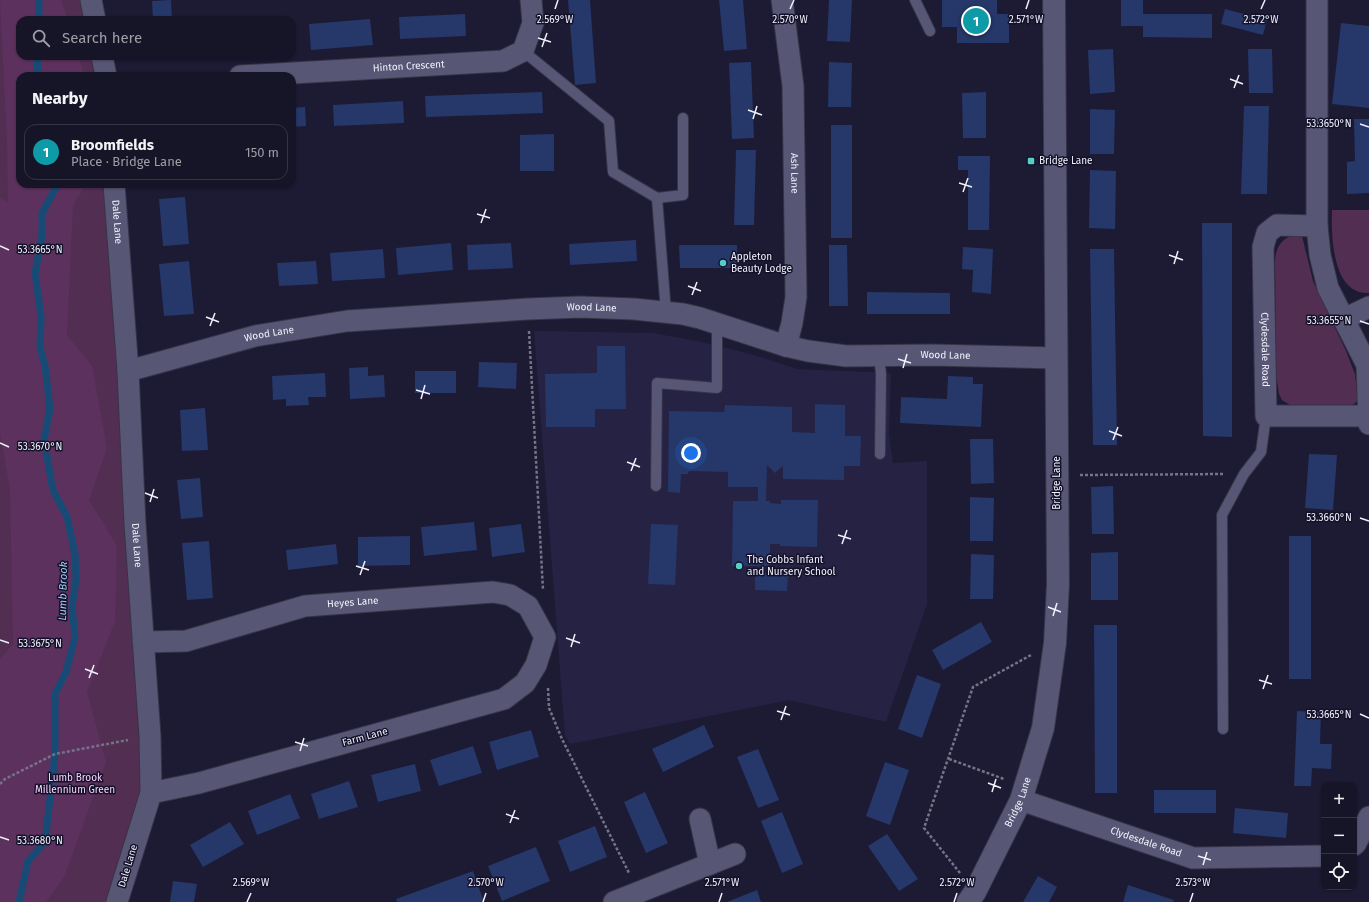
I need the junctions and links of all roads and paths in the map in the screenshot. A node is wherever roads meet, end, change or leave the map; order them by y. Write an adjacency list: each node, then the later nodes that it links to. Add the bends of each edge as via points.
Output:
1 (91, 0): 7 (street)
2 (531, 0): 9 (street, via 532,23)
3 (782, 0): 22 (street, Ash Lane, via 793,86 796,297)
4 (915, 0): 8 (lane)
5 (1054, 0): 24 (street, Bridge Lane)
6 (1317, 0): 16 (street)
7 (94, 16)
8 (930, 31)
9 (523, 51): 12 (street, Hinton Crescent, via 503,60); 15 (lane, via 609,121 613,172)
10 (103, 60): 11 (street)
11 (105, 72)
12 (296, 73)
13 (683, 118): 15 (lane, via 683,195)
14 (114, 188): 25 (street, Dale Lane)
15 (657, 198): 19 (lane)
16 (1317, 226): 20 (street, via 1320,255 1328,288); 26 (street, Clydesdale Road, via 1277,225 1267,233 1263,247)
17 (1369, 307): 20 (street)
18 (528, 308): 19 (street, Wood Lane, via 580,307); 25 (street, Wood Lane, via 347,321 255,336); 33 (path)
19 (666, 312): 21 (street, Wood Lane)
20 (1344, 319): 27 (street, via 1367,364)
21 (717, 324): 22 (street, Wood Lane); 32 (lane, via 717,388 657,383)
22 (786, 346): 23 (street, Wood Lane, via 846,356)
23 (879, 355): 24 (street, Wood Lane); 29 (lane)
24 (1056, 358): 31 (street, Bridge Lane)
25 (128, 371): 35 (street, Dale Lane)
26 (1266, 416): 27 (street); 30 (lane, via 1261,452)
27 (1369, 416): 28 (street)
28 (1369, 424)
29 (880, 454)
30 (1244, 474): 31 (path); 38 (lane, via 1222,515)
31 (1057, 475): 36 (street, Bridge Lane, via 1058,584)
32 (656, 486)
33 (543, 598)
34 (545, 636): 35 (street, Heyes Lane, via 528,606 510,595 493,592 305,606 186,641); 42 (street, Farm Lane, via 536,665 525,683 504,699 199,783)
35 (143, 642): 39 (street, Dale Lane)
36 (1054, 643): 40 (path, via 973,687); 43 (street, Bridge Lane, via 1043,728)
37 (548, 684): 50 (path, via 549,708 562,739)
38 (1223, 729)
39 (150, 736): 41 (path, via 55,754); 42 (street, Dale Lane)
40 (949, 759): 43 (path); 51 (path, via 924,828)
41 (0, 784)
42 (151, 793): 52 (street, Dale Lane)
43 (1023, 793): 48 (street, Clydesdale Road, via 1193,858); 51 (street, Bridge Lane)
44 (1369, 817): 46 (street)
45 (700, 819): 49 (street)
46 (1357, 841)
47 (735, 854): 49 (street)
48 (1321, 856)
49 (710, 864): 50 (street)
50 (638, 892): 53 (street)
51 (972, 897)
52 (117, 902)
53 (614, 902)

